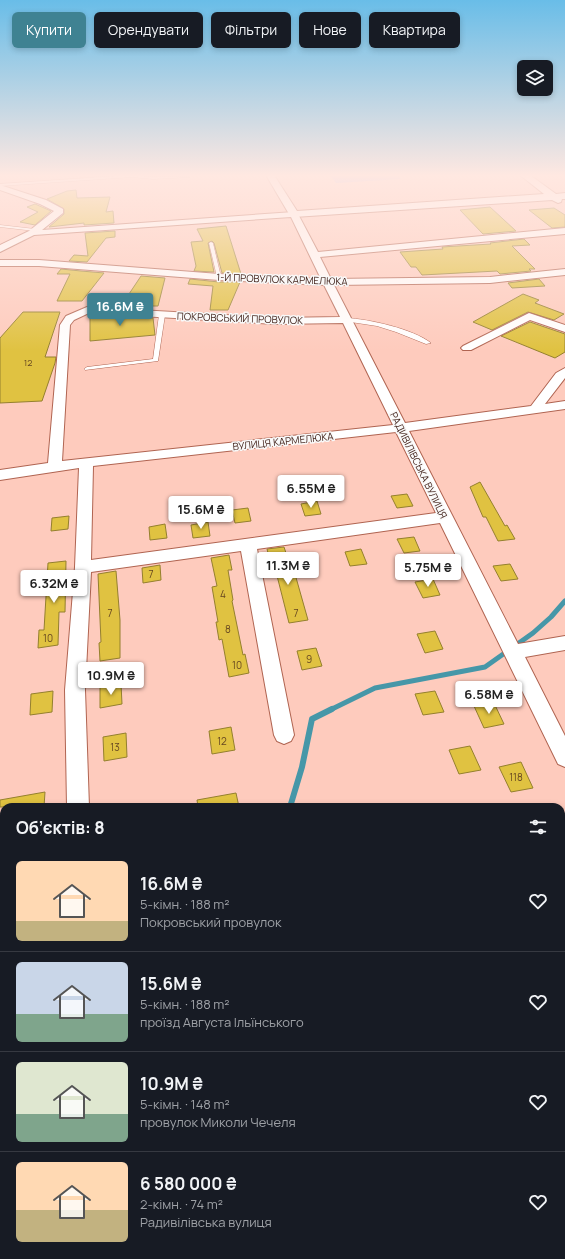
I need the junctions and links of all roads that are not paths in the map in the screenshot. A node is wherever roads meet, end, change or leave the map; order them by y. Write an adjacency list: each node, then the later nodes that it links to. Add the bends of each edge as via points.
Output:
1 (29, 234): 5 (street)
2 (304, 234): 6 (street, РАДИВІЛІВСЬКА ВУЛИЦЯ)
3 (536, 234): 6 (street)
4 (211, 243): 9 (lane)
5 (0, 249)
6 (314, 255): 10 (street, РАДИВІЛІВСЬКА ВУЛИЦЯ)
7 (0, 263): 9 (street, 1-Й ПРОВУЛОК КАРМЕЛЮКА, via 39,263)
8 (565, 272): 10 (street, 1-Й ПРОВУЛОК КАРМЕЛЮКА, via 490,280)
9 (219, 277): 10 (street, 1-Й ПРОВУЛОК КАРМЕЛЮКА)
10 (327, 282): 12 (street, РАДИВІЛІВСЬКА ВУЛИЦЯ)
11 (162, 315): 12 (street, ПОКРОВСЬКИЙ ПРОВУЛОК, via 276,321); 16 (lane, via 156,360); 22 (street, ПОКРОВСЬКИЙ ПРОВУЛОК, via 87,310 70,318 65,325)
12 (346, 320): 14 (lane, via 363,320 381,325); 20 (street, РАДИВІЛІВСЬКА ВУЛИЦЯ)
13 (565, 329): 15 (street, via 529,316)
14 (428, 343)
15 (467, 348)
16 (87, 369)
17 (565, 372): 19 (street)
18 (565, 405): 19 (street, ВУЛИЦЯ КАРМЕЛЮКА)
19 (535, 409): 20 (street, ВУЛИЦЯ КАРМЕЛЮКА)
20 (400, 428): 21 (street, ВУЛИЦЯ КАРМЕЛЮКА); 24 (street, РАДИВІЛІВСЬКА ВУЛИЦЯ)
21 (86, 463): 22 (street, ВУЛИЦЯ КАРМЕЛЮКА); 26 (street)
22 (55, 466): 23 (street, ВУЛИЦЯ КАРМЕЛЮКА)
23 (0, 475)
24 (445, 517): 25 (street); 28 (street, РАДИВІЛІВСЬКА ВУЛИЦЯ)
25 (248, 545): 26 (street); 29 (street)
26 (83, 567): 31 (street, via 75,690)
27 (565, 643): 28 (street)
28 (512, 652): 30 (street, РАДИВІЛІВСЬКА ВУЛИЦЯ)
29 (284, 735)
30 (565, 757)
31 (78, 803)

